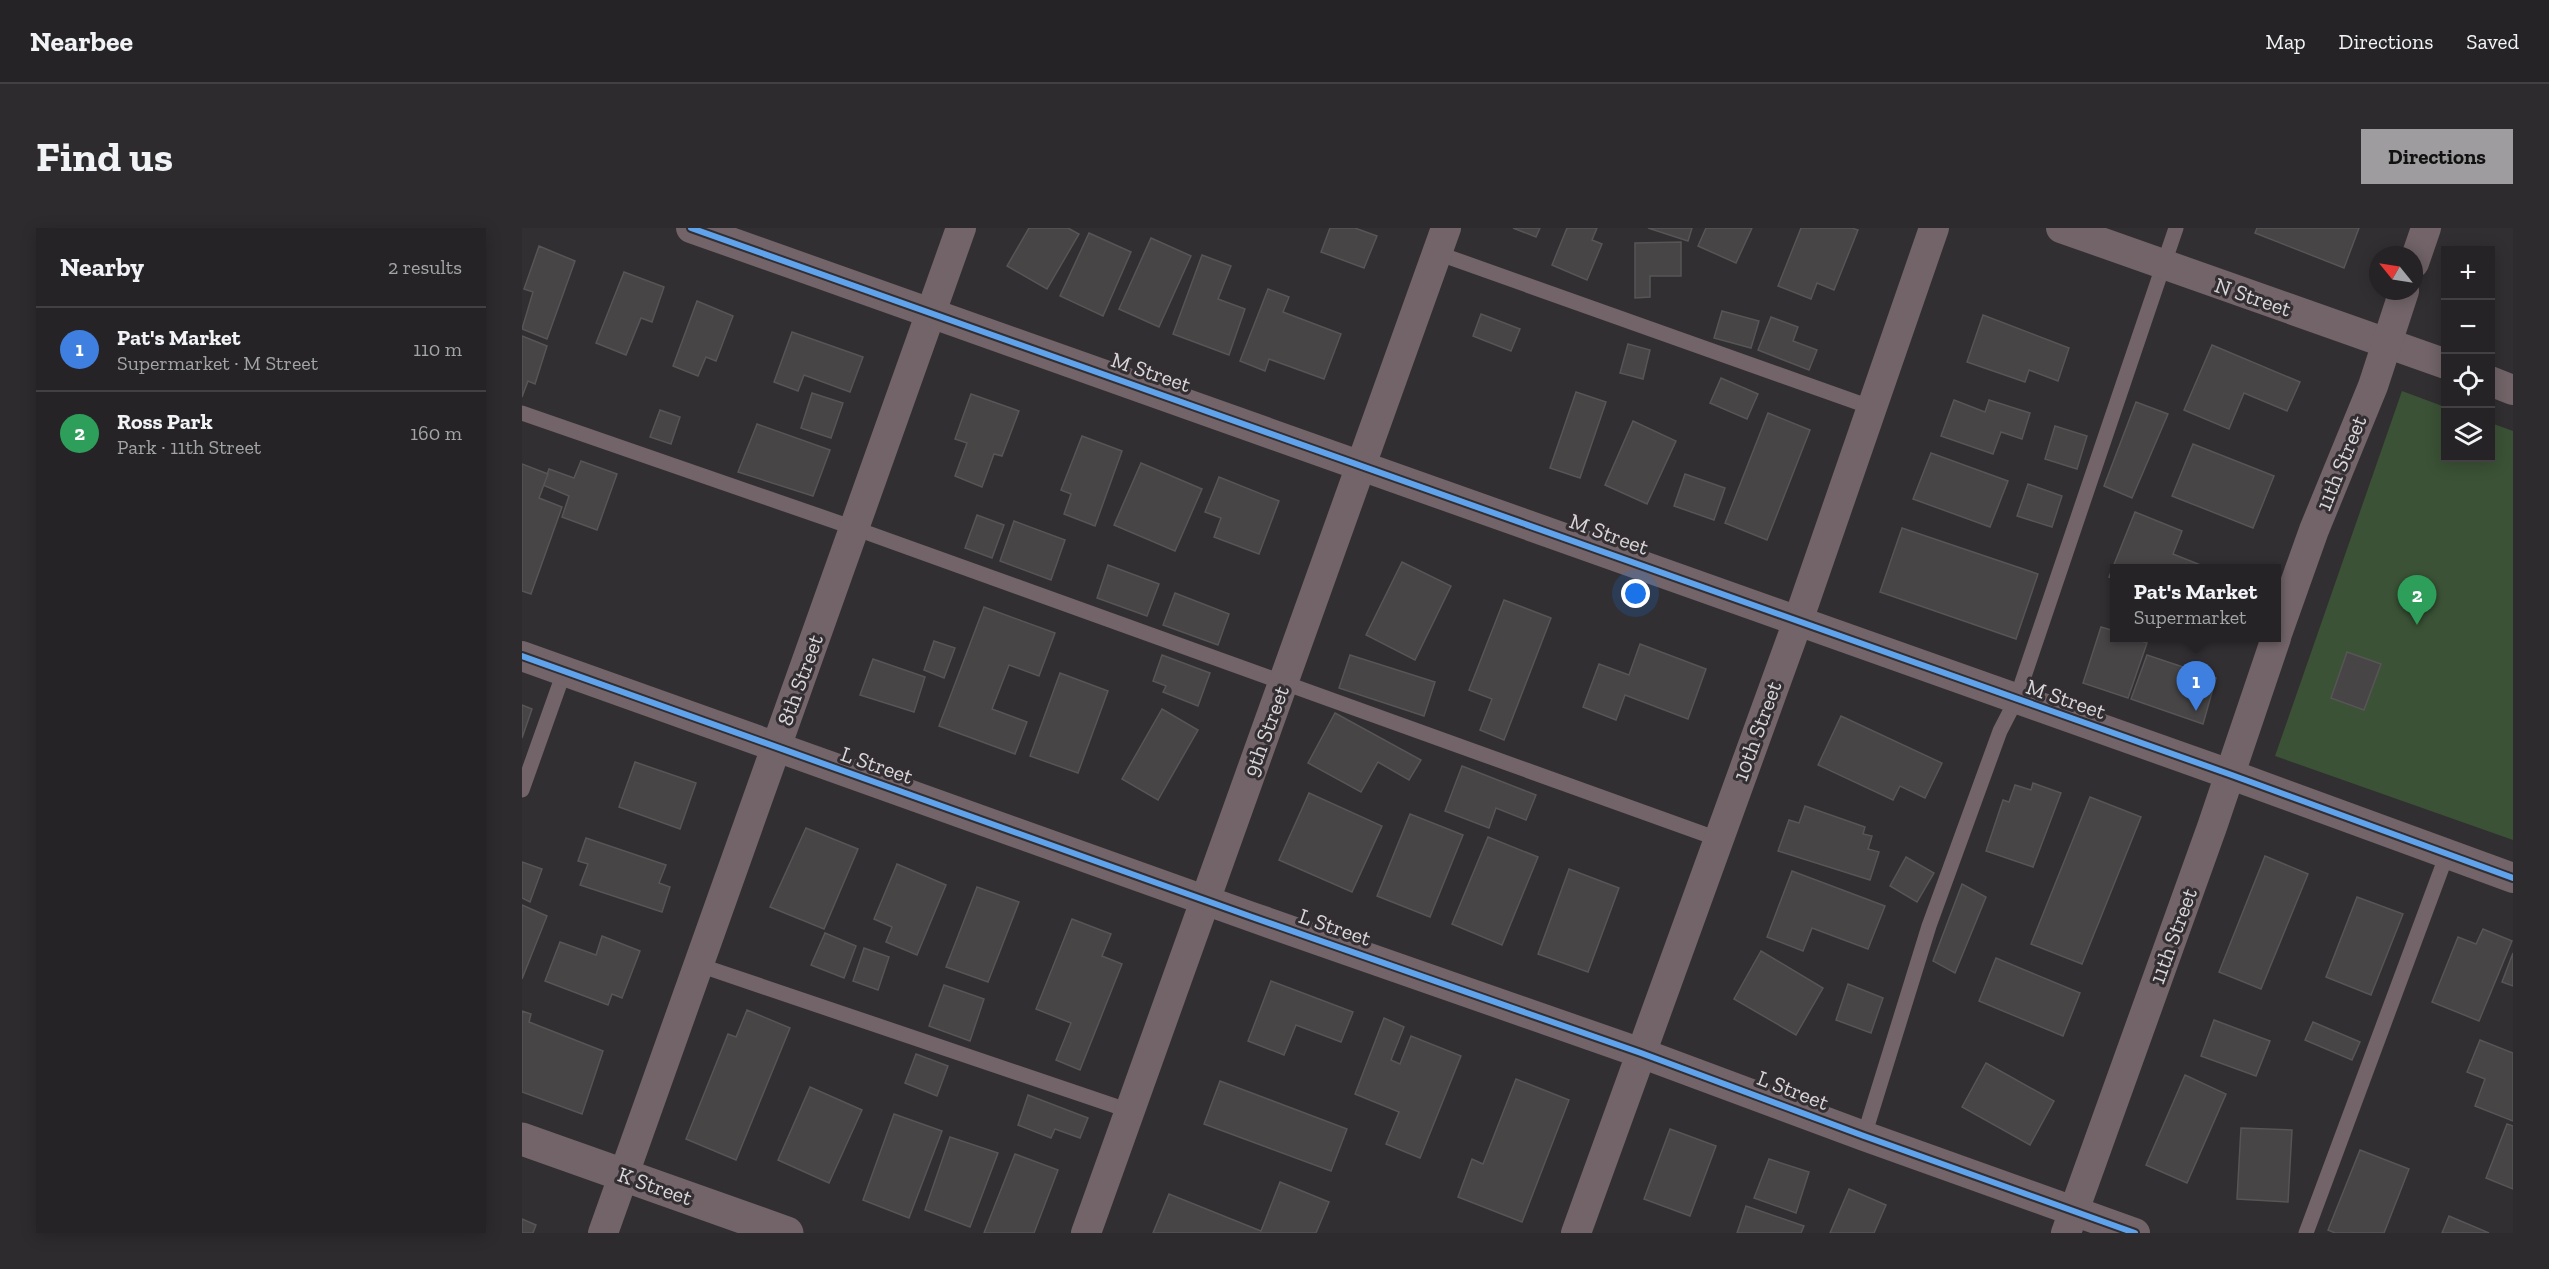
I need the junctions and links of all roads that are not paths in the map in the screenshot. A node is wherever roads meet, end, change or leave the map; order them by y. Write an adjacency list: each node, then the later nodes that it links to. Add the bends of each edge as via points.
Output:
1 (691, 228): 11 (street, M Street)
2 (961, 228): 11 (street, 8th Street)
3 (1934, 228): 16 (street, 10th Street)
4 (2061, 228): 9 (street, N Street)
5 (2176, 228): 9 (lane)
6 (2426, 228): 8 (street)
7 (1441, 241): 16 (lane); 18 (street, 9th Street)
8 (2420, 246)
9 (2163, 266): 12 (street, N Street); 26 (lane)
10 (2401, 300): 12 (street, 11th Street)
11 (929, 314): 18 (street, M Street); 19 (street, 8th Street)
12 (2387, 343): 13 (street, N Street); 21 (street, 11th Street)
13 (2441, 363)
14 (2495, 383): 15 (street)
15 (2513, 390)
16 (1873, 408): 20 (street, 10th Street)
17 (522, 412): 19 (lane)
18 (1361, 465): 20 (street, M Street); 25 (street, 9th Street)
19 (854, 528): 25 (lane); 27 (street, 8th Street)
20 (1798, 621): 26 (street, M Street); 30 (street, 10th Street)
21 (2281, 622)
22 (2274, 642): 28 (street, 11th Street)
23 (522, 656): 24 (street, L Street)
24 (564, 672): 27 (street, L Street); 29 (lane)
25 (1283, 683): 30 (lane); 33 (street, 9th Street)
26 (2016, 700): 28 (street, M Street); 37 (lane, via 2000,731 1929,926)
27 (776, 748): 33 (street, L Street); 34 (street, 8th Street)
28 (2229, 774): 31 (street, M Street); 40 (street, 11th Street)
29 (522, 790)
30 (1718, 839): 35 (street, 10th Street)
31 (2447, 854): 32 (street, M Street); 46 (lane)
32 (2513, 878)
33 (1206, 900): 35 (street, L Street); 36 (street, 9th Street)
34 (699, 965): 36 (lane); 39 (street, 8th Street)
35 (1641, 1053): 37 (street, L Street); 44 (street, 10th Street)
36 (1130, 1111): 43 (street, 9th Street)
37 (1864, 1136): 40 (street, L Street)
38 (522, 1139): 39 (street, K Street)
39 (624, 1174): 41 (street, 8th Street); 42 (street, K Street)
40 (2070, 1222): 45 (street, L Street)
41 (603, 1233)
42 (787, 1233)
43 (1086, 1233)
44 (1576, 1233)
45 (2135, 1233)
46 (2306, 1233)

